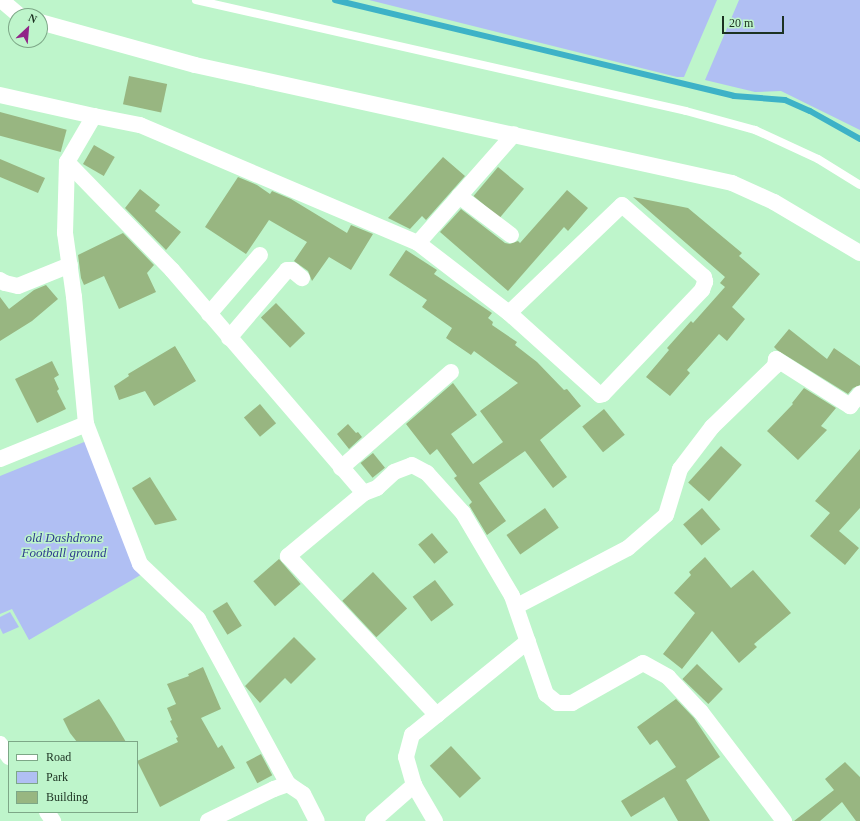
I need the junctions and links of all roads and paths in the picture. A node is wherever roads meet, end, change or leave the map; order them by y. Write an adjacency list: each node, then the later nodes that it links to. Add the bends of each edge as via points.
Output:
1 (1, 0): 3 (street)
2 (196, 0): 9 (lane, via 686,110 755,130 818,159)
3 (10, 8)
4 (48, 24): 7 (street, via 195,65)
5 (0, 95): 6 (street)
6 (94, 116): 8 (street); 12 (street, via 140,125)
7 (514, 134): 10 (street); 13 (street, via 732,183 774,202)
8 (67, 162): 15 (street, via 65,233); 19 (street, via 172,270)
9 (860, 186)
10 (459, 196): 11 (street); 12 (street)
11 (511, 235)
12 (418, 242): 18 (street)
13 (860, 253)
14 (260, 254): 19 (street)
15 (70, 264): 17 (street, via 18,286); 23 (street)
16 (302, 278): 20 (street, via 292,270 287,270)
17 (0, 280)
18 (510, 312): 18 (street, via 600,395 702,290 705,282 698,272 622,205)
19 (209, 314): 20 (street)
20 (229, 338): 25 (street)
21 (451, 372): 25 (street)
22 (860, 394): 27 (street, via 850,406 776,359 775,366 712,426 680,469 666,515 628,548)
23 (86, 424): 24 (street); 32 (street, via 140,564 198,618)
24 (0, 459)
25 (341, 468): 26 (street)
26 (364, 493): 27 (street, via 377,488 394,472 412,465 427,473 463,512); 29 (street, via 288,556)
27 (517, 606): 28 (street)
28 (528, 641): 29 (street); 34 (street, via 546,694 557,703 572,703 643,663 668,677 701,712)
29 (437, 715): 33 (street, via 412,735 406,758)
30 (0, 744): 31 (street)
31 (8, 756)
32 (288, 784): 35 (street); 36 (street, via 303,794)
33 (414, 785): 37 (street); 38 (street)
34 (777, 818)
35 (208, 821)
36 (317, 821)
37 (373, 821)
38 (435, 821)

